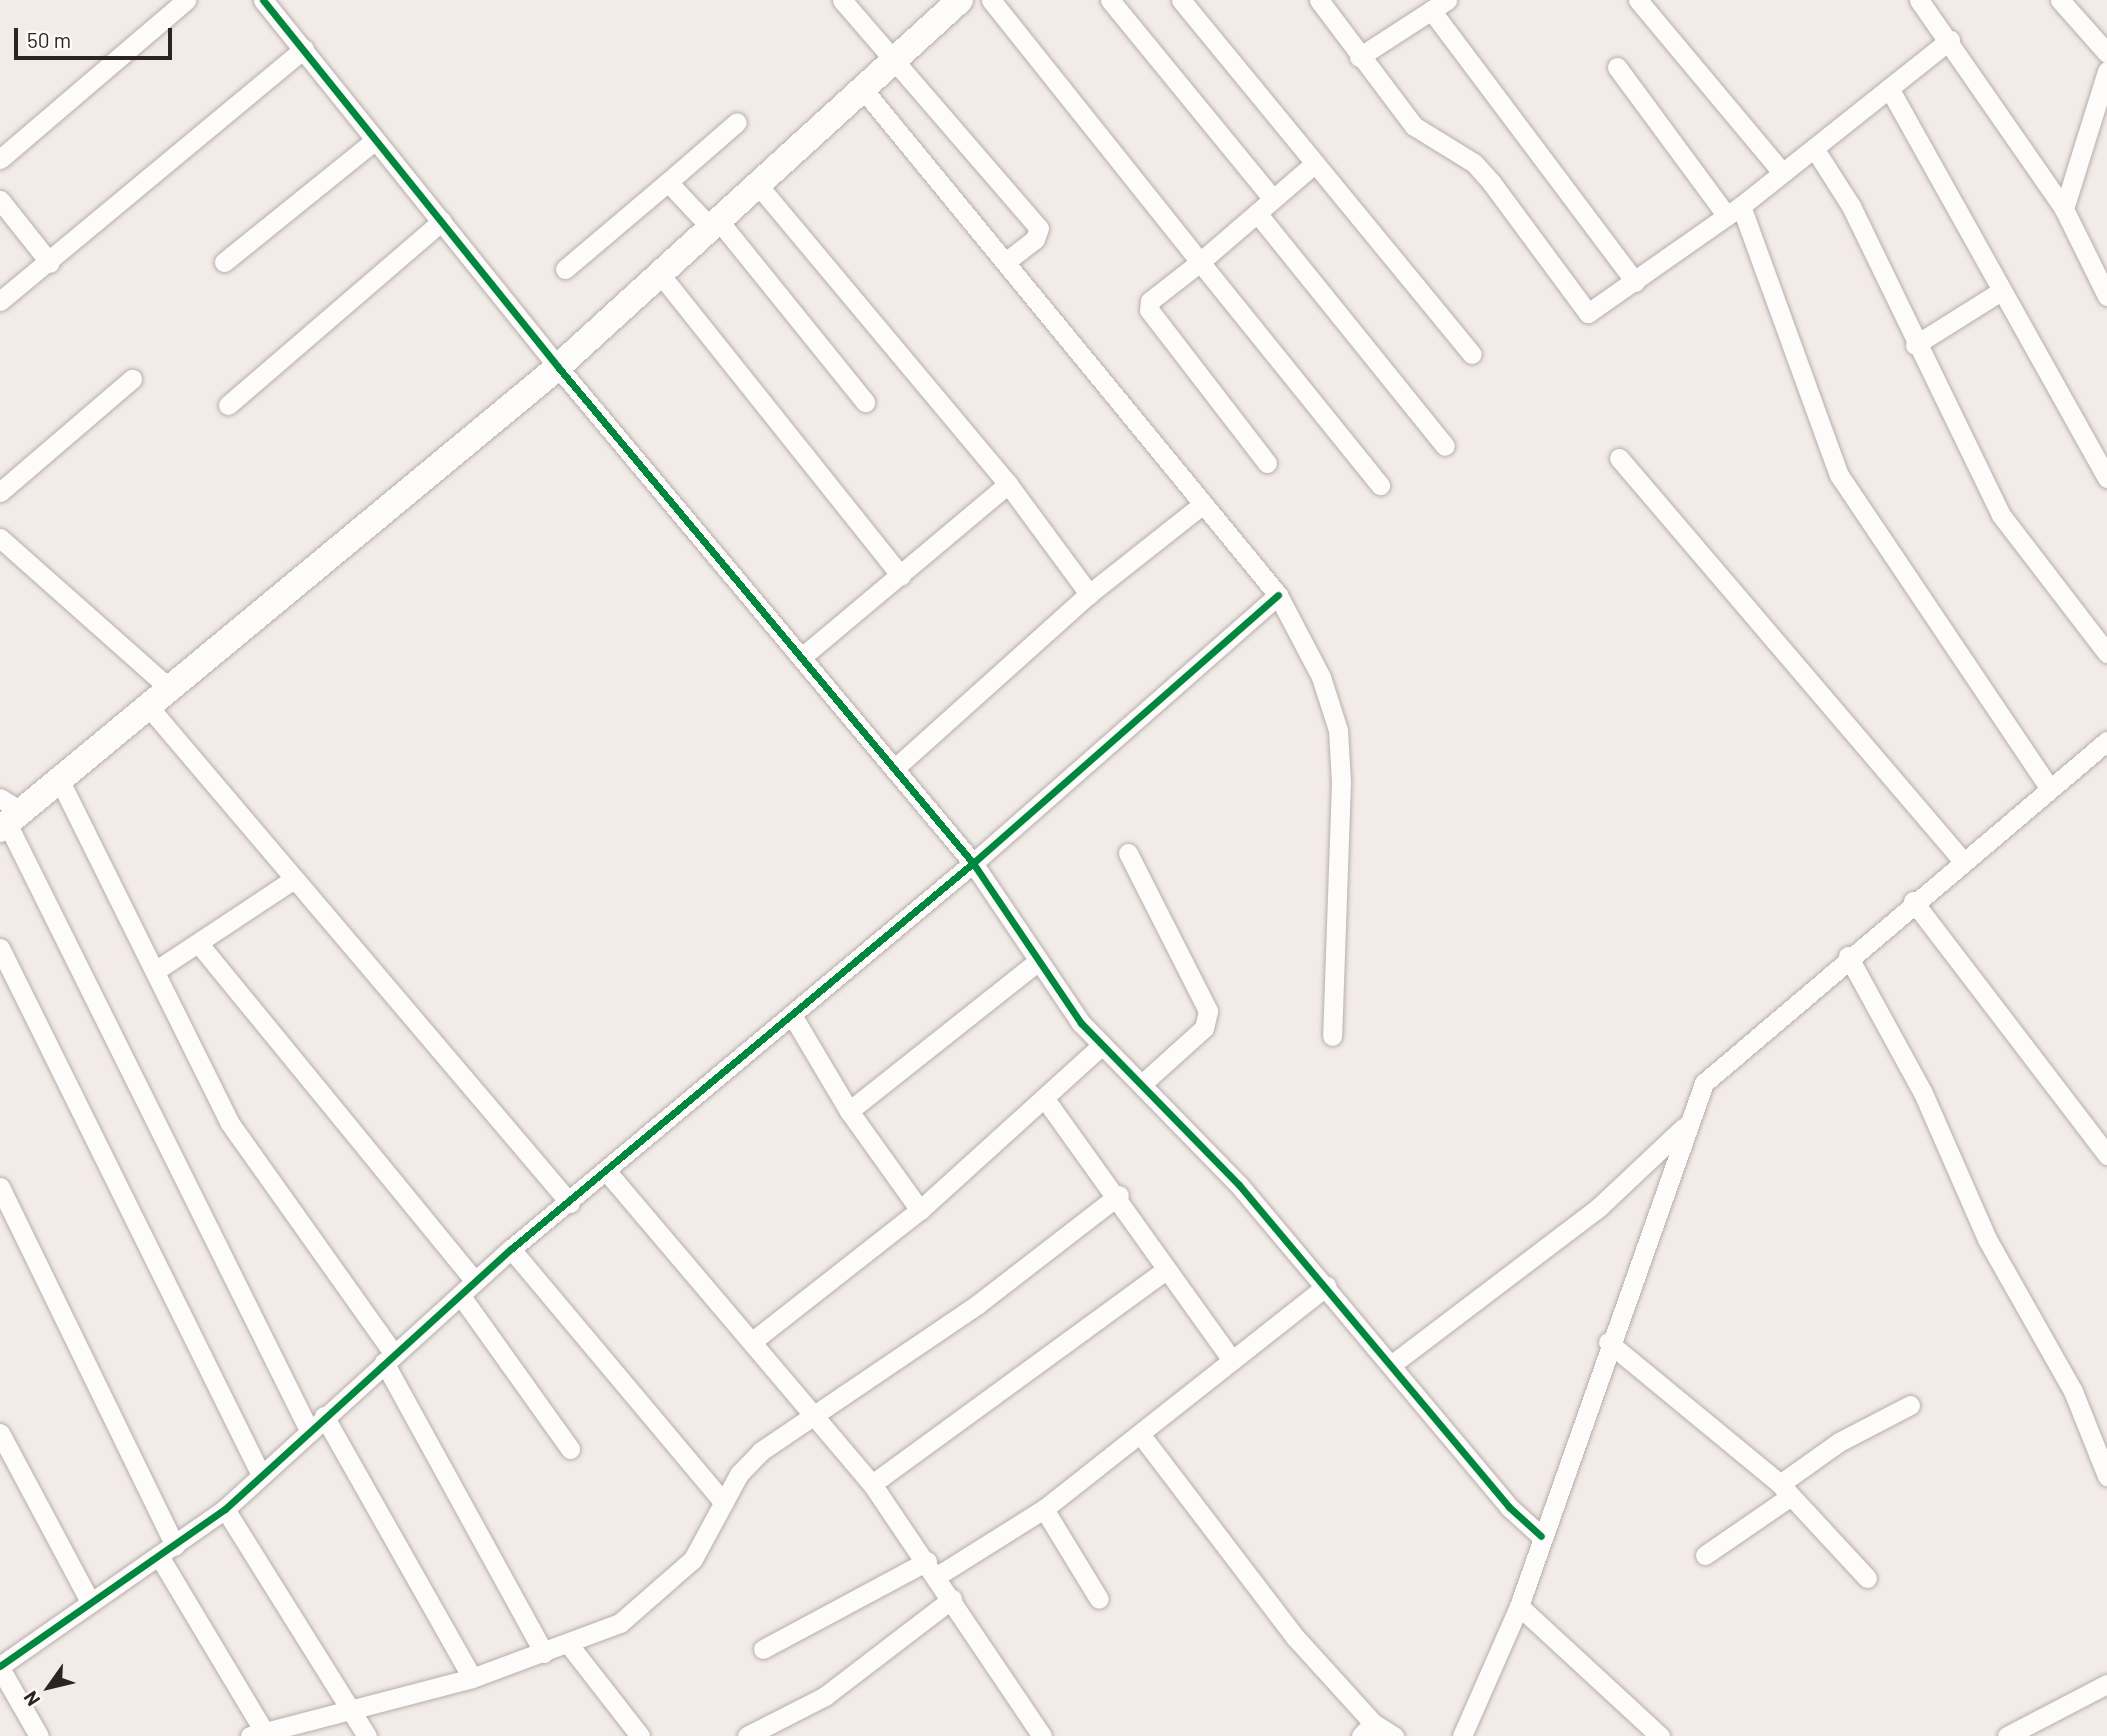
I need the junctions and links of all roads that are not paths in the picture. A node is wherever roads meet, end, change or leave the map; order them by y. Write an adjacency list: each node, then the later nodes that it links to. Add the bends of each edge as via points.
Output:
1 (186, 0): 25 (street)
2 (263, 0): 14 (street)
3 (842, 0): 17 (street)
4 (960, 0): 17 (street)
5 (991, 0): 39 (street)
6 (1110, 0): 30 (street)
7 (1181, 0): 26 (street)
8 (1319, 0): 16 (street)
9 (1638, 0): 27 (street)
10 (1919, 0): 13 (street)
11 (2060, 0): 15 (street)
12 (1439, 5): 16 (street); 43 (street)
13 (1950, 40): 21 (street); 32 (street)
14 (304, 49): 23 (street); 40 (street)
15 (2107, 52)
16 (1359, 57): 43 (street, via 1414,126 1474,163 1588,313)
17 (891, 59): 20 (street); 38 (street, via 1039,228 1035,239)
18 (1617, 68): 33 (street)
19 (2107, 71): 32 (street)
20 (862, 88): 29 (street); 38 (street)
21 (1889, 88): 24 (street); 44 (street)
22 (737, 122): 28 (street)
23 (374, 141): 35 (street); 37 (street)
24 (1814, 148): 27 (street); 47 (street, via 1851,206)
25 (0, 159)
26 (1314, 164): 30 (street); 48 (street)
27 (1782, 172): 33 (street)
28 (668, 182): 36 (street); 41 (street)
29 (758, 186): 36 (street); 57 (street)
30 (1273, 199): 34 (street)
31 (0, 200): 40 (street)
32 (2064, 209): 45 (street)
33 (1734, 211): 43 (street); 72 (street, via 1839,475)
34 (1257, 213): 39 (street); 53 (street)
35 (442, 221): 49 (street); 52 (street)
36 (715, 225): 42 (street); 51 (street)
37 (224, 262)
38 (1006, 262): 60 (street)
39 (1200, 262): 55 (street, via 1150,301 1149,310); 58 (street)
40 (50, 263): 46 (street)
41 (565, 269)
42 (660, 274): 49 (street); 62 (street)
43 (1635, 282)
44 (2001, 291): 47 (street); 56 (street)
45 (2107, 296)
46 (0, 301)
47 (1915, 345): 65 (street, via 2001,515)
48 (1472, 354)
49 (558, 367): 66 (street); 67 (street)
50 (132, 379): 59 (street)
51 (865, 402)
52 (228, 405)
53 (1445, 446)
54 (1619, 458): 75 (street)
55 (1267, 463)
56 (2107, 478)
57 (1008, 484): 62 (street); 63 (street)
58 (1380, 485)
59 (0, 492)
60 (1203, 504): 63 (street); 64 (street)
61 (0, 538): 67 (street)
62 (901, 576): 66 (street)
63 (1089, 594): 70 (street)
64 (1278, 596): 76 (street); 85 (street, via 1321,677 1338,730 1342,858 1329,984)
65 (2107, 653)
66 (803, 656): 70 (street)
67 (170, 689): 68 (street)
68 (148, 706): 71 (street); 77 (street)
69 (2106, 743): 72 (street)
70 (895, 768): 76 (street)
71 (59, 779): 73 (street); 83 (street)
72 (2050, 789): 75 (street)
73 (7, 815): 110 (street)
74 (1128, 853): 87 (street, via 1208,1011 1204,1028)
75 (1962, 860): 78 (street)
76 (973, 863): 82 (street); 84 (street)
77 (294, 879): 79 (street); 95 (street)
78 (1913, 901): 81 (street); 91 (street)
79 (199, 944): 83 (street); 99 (street)
80 (0, 948): 114 (street)
81 (1848, 956): 90 (street, via 1704,1083); 115 (street, via 1923,1093 1987,1239 2073,1391)
82 (1037, 962): 86 (street); 89 (street)
83 (158, 969): 104 (street, via 229,1122)
84 (792, 1015): 89 (street); 92 (street)
85 (1332, 1036)
86 (1101, 1046): 87 (street); 88 (street)
87 (1144, 1082): 100 (street)
88 (1045, 1099): 94 (street); 96 (street)
89 (849, 1111): 96 (street)
90 (1688, 1124): 103 (street); 106 (street, via 1598,1208)
91 (2107, 1155)
92 (607, 1172): 95 (street); 102 (street)
93 (0, 1187): 122 (street)
94 (1119, 1195): 98 (street); 109 (street)
95 (570, 1203): 97 (street)
96 (920, 1210): 102 (street)
97 (511, 1249): 99 (street); 118 (street)
98 (1164, 1271): 105 (street); 116 (street)
99 (475, 1281): 101 (street)
100 (1326, 1286): 105 (street); 106 (street)
101 (461, 1296): 104 (street); 113 (street)
102 (754, 1340): 109 (street)
103 (1608, 1342): 117 (street); 121 (street)
104 (388, 1357): 108 (street); 132 (street)
105 (1231, 1360): 112 (street)
106 (1391, 1365): 121 (street)
107 (1910, 1405): 117 (street, via 1839,1442)
108 (324, 1416): 110 (street); 134 (street)
109 (816, 1416): 116 (street); 118 (street, via 761,1451 738,1474)
110 (309, 1430): 114 (street)
111 (0, 1433): 128 (street)
112 (1141, 1434): 120 (street); 137 (street)
113 (570, 1450)
114 (260, 1473): 119 (street)
115 (2107, 1476)
116 (872, 1484): 124 (street)
117 (1786, 1490): 123 (street); 125 (street)
118 (724, 1503): 130 (street, via 693,1559 663,1591 620,1623)
119 (225, 1509): 122 (street); 136 (street)
120 (1044, 1509): 124 (street); 127 (street)
121 (1541, 1536): 129 (street)
122 (167, 1551): 128 (street); 138 (street)
123 (1705, 1555)
124 (932, 1568): 126 (street); 131 (street)
125 (1867, 1578)
126 (952, 1599): 142 (street, via 825,1696); 143 (street)
127 (1099, 1599)
128 (89, 1600): 133 (street)
129 (1519, 1606): 145 (street); 146 (street)
130 (570, 1646): 132 (street); 141 (street)
131 (763, 1648)
132 (544, 1653): 134 (street)
133 (0, 1667): 139 (street)
134 (472, 1678): 136 (street)
135 (2107, 1684): 147 (street)
136 (352, 1714): 138 (street); 140 (street)
137 (1367, 1729): 144 (street)
138 (257, 1733)
139 (39, 1736)
140 (367, 1736)
141 (640, 1736)
142 (747, 1736)
143 (1042, 1736)
144 (1394, 1736)
145 (1462, 1736)
146 (1660, 1736)
147 (2007, 1736)

